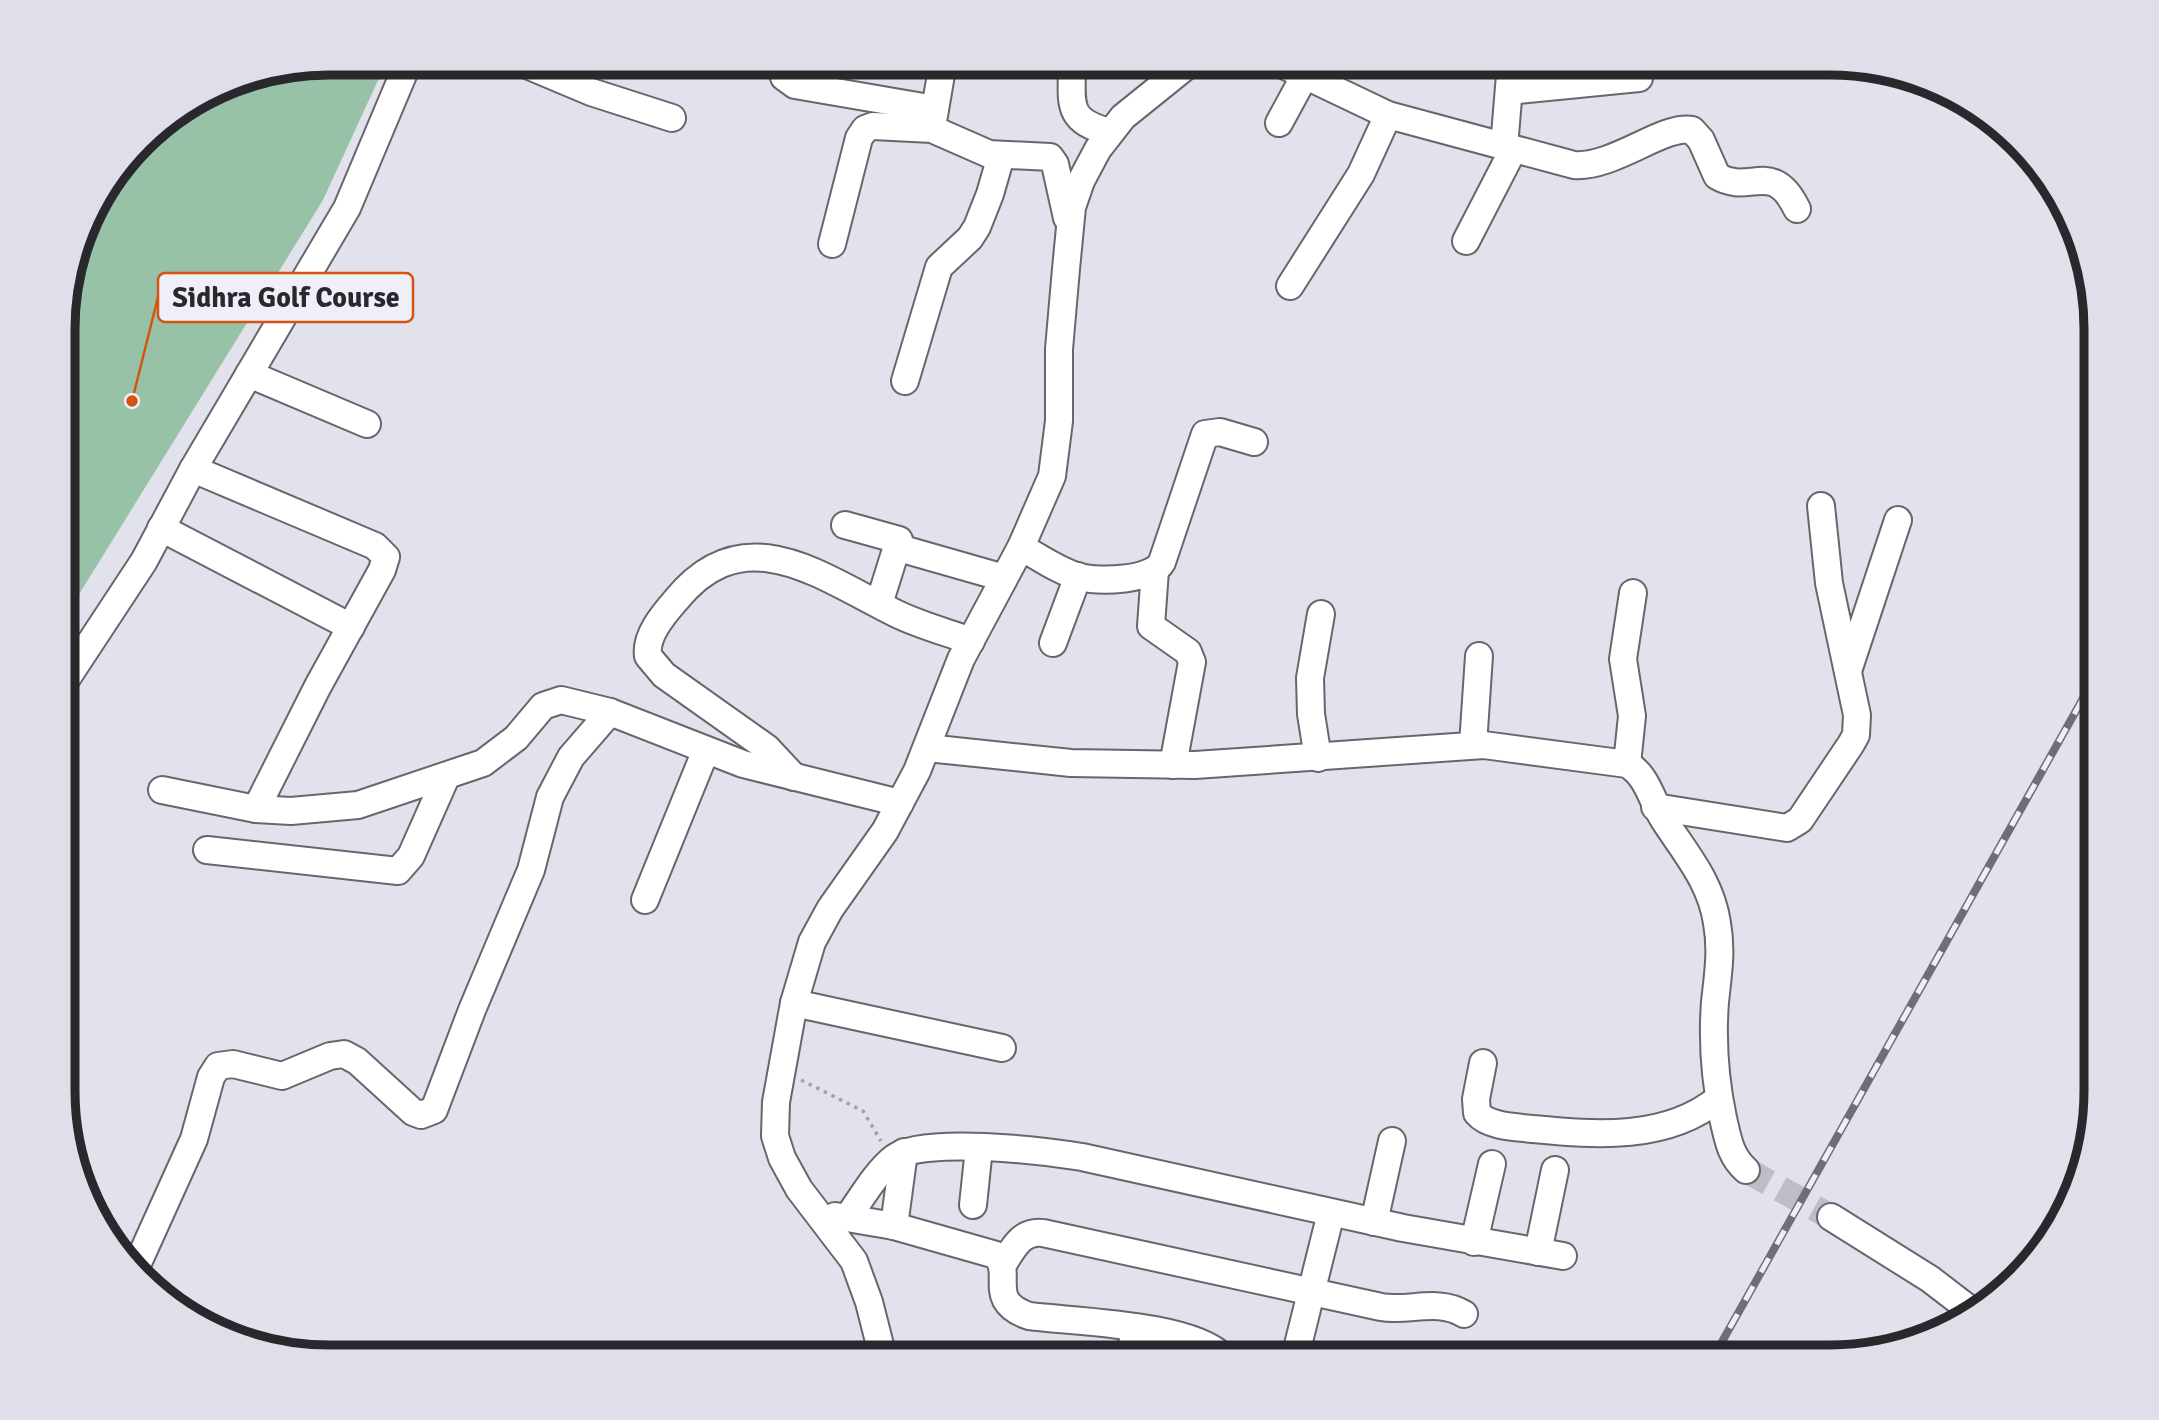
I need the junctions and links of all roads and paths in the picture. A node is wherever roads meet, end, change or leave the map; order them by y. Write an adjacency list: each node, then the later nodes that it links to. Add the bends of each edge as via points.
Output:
1 (403, 75): 24 (street, via 347,208)
2 (578, 75): 13 (street)
3 (784, 75): 14 (street, via 795,85)
4 (941, 75): 14 (street)
5 (1072, 75): 16 (street, via 1072,98 1079,119)
6 (1175, 75): 16 (street)
7 (1300, 75): 9 (street)
8 (1510, 75): 11 (street)
9 (1304, 77): 12 (street); 15 (street)
10 (1639, 78): 11 (street)
11 (1508, 91): 17 (street)
12 (1388, 115): 17 (street); 23 (street, via 1362,174)
13 (672, 118)
14 (934, 119): 18 (street, via 975,149); 22 (street, via 873,126 862,133)
15 (1279, 123)
16 (1109, 132): 20 (street, via 1081,181)
17 (1508, 148): 19 (street, via 1574,165 1592,165 1688,129 1701,140 1717,176 1779,185); 21 (street)
18 (1001, 156): 20 (street, via 1054,159 1062,204); 25 (street, via 977,227 939,267)
19 (1797, 209)
20 (1071, 224): 33 (street, via 1052,476)
21 (1466, 241)
22 (832, 244)
23 (1290, 286)
24 (249, 374): 26 (street); 28 (street)
25 (905, 381)
26 (366, 424)
27 (1254, 442): 35 (street, via 1220,432 1205,434 1162,562)
28 (194, 469): 32 (street); 41 (street, via 383,552 382,570)
29 (1821, 506): 46 (street, via 1829,583)
30 (1898, 520): 46 (street)
31 (845, 525): 34 (street, via 895,537)
32 (161, 528): 41 (street); 45 (street)
33 (1021, 547): 36 (street); 37 (street)
34 (899, 548): 37 (street); 39 (street)
35 (1155, 570): 36 (street, via 1104,580); 53 (street, via 1153,629 1188,652 1192,662)
36 (1078, 576): 43 (street)
37 (1004, 578): 42 (street)
38 (1633, 593): 52 (street, via 1623,659 1632,716)
39 (879, 604): 42 (street); 54 (street, via 785,562 748,556 728,559 682,592 649,641 652,664 767,748)
40 (1321, 614): 51 (street, via 1310,685)
41 (351, 627): 59 (street)
42 (971, 641): 49 (street, via 945,695)
43 (1054, 643)
44 (1479, 656): 48 (street)
45 (75, 666)
46 (1848, 671): 58 (street, via 1856,735 1794,825 1780,828)
47 (610, 712): 50 (street); 55 (street, via 577,702 549,702 500,752 483,764); 81 (street, via 571,757 550,797 531,870 434,1110 421,1115 413,1112 344,1054 282,1076 233,1064 218,1066 194,1139)
48 (1473, 745): 51 (street); 52 (street)
49 (927, 748): 53 (street, via 1071,763); 57 (street)
50 (706, 750): 54 (street); 61 (street)
51 (1318, 758): 53 (street)
52 (1627, 764): 58 (street, via 1642,776)
53 (1173, 765)
54 (794, 776): 57 (street)
55 (446, 777): 59 (street, via 358,805); 60 (street, via 411,856 398,870)
56 (162, 790): 59 (street)
57 (900, 803): 62 (street, via 812,942)
58 (1655, 807): 66 (street, via 1702,875 1717,921 1721,953 1713,1046)
59 (256, 809)
60 (207, 850)
61 (645, 900)
62 (794, 1003): 63 (street); 65 (street)
63 (1002, 1048)
64 (1483, 1063): 66 (street, via 1477,1114 1510,1126 1621,1133 1692,1116)
65 (781, 1069): 69 (path, via 863,1111); 75 (street, via 775,1136 799,1189)
66 (1719, 1098): 72 (street, via 1732,1153)
67 (1392, 1141): 78 (street)
68 (979, 1148): 69 (street, via 932,1148); 73 (street); 74 (street, via 1082,1157)
69 (898, 1156): 76 (street); 79 (street)
70 (1492, 1164): 80 (street)
71 (1555, 1170): 80 (street, via 1551,1254)
72 (1746, 1170)
73 (972, 1205)
74 (1331, 1213): 78 (street); 83 (street)
75 (819, 1214): 76 (street); 87 (street, via 854,1261)
76 (847, 1217): 79 (street)
77 (1831, 1217): 84 (street)
78 (1374, 1222): 80 (street)
79 (894, 1226): 82 (street, via 993,1254)
80 (1474, 1242)
81 (139, 1259)
82 (1002, 1266): 83 (street, via 1021,1237 1035,1232); 86 (street, via 1003,1292 1018,1312)
83 (1311, 1292): 85 (street, via 1391,1309 1431,1305); 90 (street)
84 (1965, 1306)
85 (1464, 1314)
86 (1137, 1328): 88 (street); 89 (street, via 1197,1339)
87 (880, 1345)
88 (1132, 1345)
89 (1206, 1345)
90 (1298, 1345)

